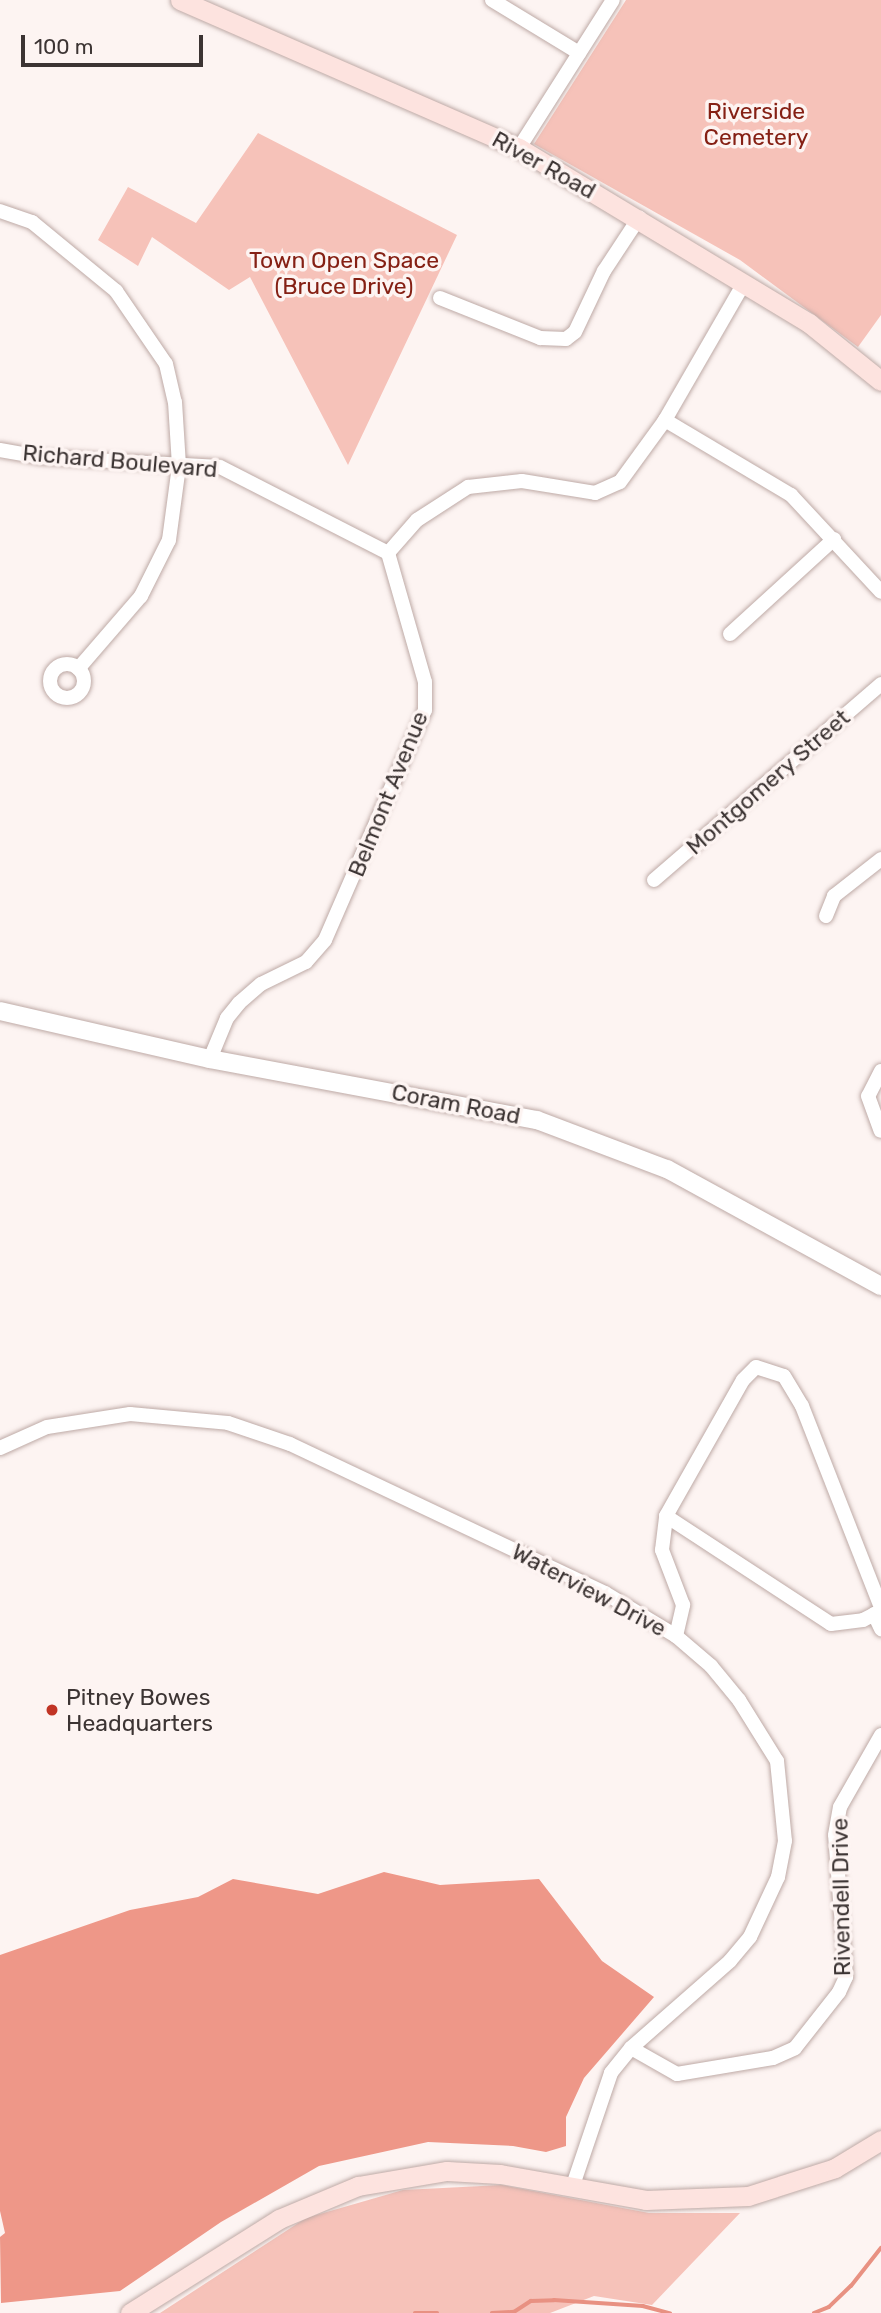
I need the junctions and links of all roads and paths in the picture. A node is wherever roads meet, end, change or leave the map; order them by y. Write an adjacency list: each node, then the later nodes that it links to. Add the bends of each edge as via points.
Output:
1 (180, 0): 5 (main road, River Road)
2 (492, 0): 4 (street)
3 (612, 0): 4 (street)
4 (579, 53): 5 (street)
5 (519, 148): 7 (main road, River Road)
6 (0, 211): 13 (street, via 32,222 79,257 116,291 148,331 166,364 175,402)
7 (639, 218): 8 (main road, River Road); 9 (street, via 604,271 575,332 566,338 540,338)
8 (744, 283): 10 (main road, River Road, via 809,323); 11 (street)
9 (440, 298)
10 (881, 381)
11 (665, 420): 14 (street, via 775,483); 15 (street, via 630,471 605,490 584,493 522,481 468,487 425,513)
12 (0, 450): 13 (street, Richard Boulevard)
13 (179, 466): 15 (street, Richard Boulevard, via 220,467 251,479); 18 (street, via 174,517 159,567 141,596)
14 (834, 539): 16 (street); 17 (street)
15 (388, 553): 24 (street, Belmont Avenue, via 425,682 425,710 325,940 306,962 261,984 239,1003)
16 (881, 592)
17 (730, 634)
18 (78, 669)
19 (881, 684): 21 (street, Montgomery Street)
20 (881, 859): 22 (street, via 834,896)
21 (654, 880)
22 (826, 916)
23 (0, 1011): 24 (street, Coram Road)
24 (210, 1059): 27 (street, Coram Road, via 497,1112 585,1136 667,1169)
25 (881, 1071): 26 (street, via 868,1096)
26 (881, 1131)
27 (881, 1286)
28 (0, 1448): 32 (street, Waterview Drive, via 47,1427 130,1414 228,1423 290,1444 605,1593)
29 (666, 1516): 30 (street, via 831,1624); 30 (street, via 743,1380 756,1367 785,1376 803,1406); 32 (street, via 662,1550 683,1605)
30 (879, 1611): 31 (street)
31 (881, 1629)
32 (676, 1636): 34 (street, Waterview Drive, via 739,1700 777,1761 785,1842 778,1877 750,1937 730,1961)
33 (881, 1735): 34 (street, Rivendell Drive, via 839,1807 835,1835 846,1977 795,2048 773,2058 677,2074)
34 (631, 2048): 36 (street, Waterview Drive, via 611,2073)
35 (881, 2140): 36 (main road, via 835,2168 748,2196 646,2200)
36 (573, 2185): 37 (main road, via 447,2171 358,2186 279,2219)
37 (130, 2313)

